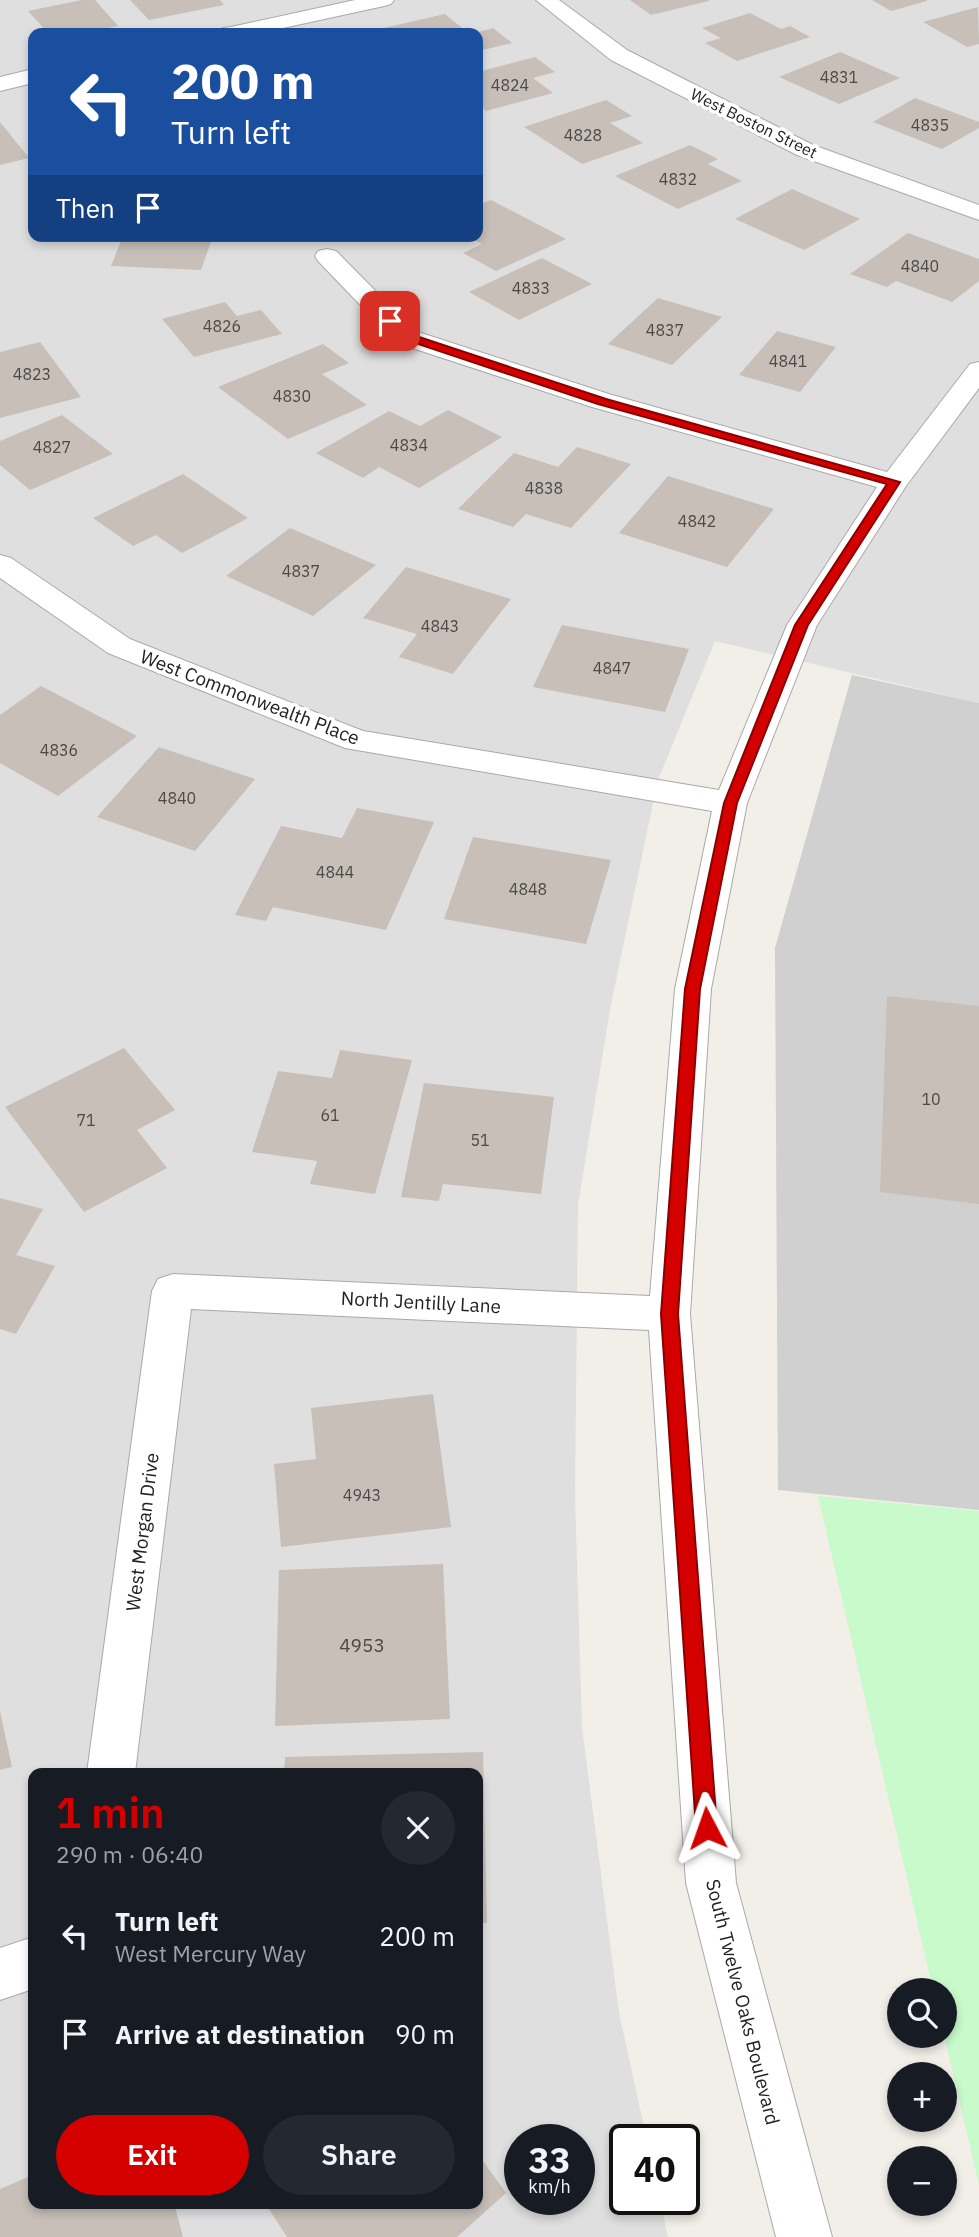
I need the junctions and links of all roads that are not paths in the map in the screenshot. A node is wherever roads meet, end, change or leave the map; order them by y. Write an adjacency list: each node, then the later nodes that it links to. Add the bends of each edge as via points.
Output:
1 (384, 0): 3 (street)
2 (547, 0): 6 (street, West Boston Street, via 619,55 805,150)
3 (254, 28)
4 (28, 77): 5 (street)
5 (0, 84)
6 (979, 213)
7 (327, 257): 9 (street, via 406,337 602,401)
8 (979, 370): 9 (street, South Twelve Oaks Boulevard)
9 (894, 482): 11 (street, South Twelve Oaks Boulevard, via 802,625)
10 (0, 565): 11 (street, West Commonwealth Place, via 119,646 357,741)
11 (730, 803): 13 (street, South Twelve Oaks Boulevard, via 693,989)
12 (173, 1291): 13 (street, North Jentilly Lane); 14 (street, West Morgan Drive)
13 (669, 1314): 17 (street, South Twelve Oaks Boulevard, via 711,1883)
14 (112, 1768)
15 (28, 1965): 16 (street)
16 (0, 1974)
17 (804, 2237)

